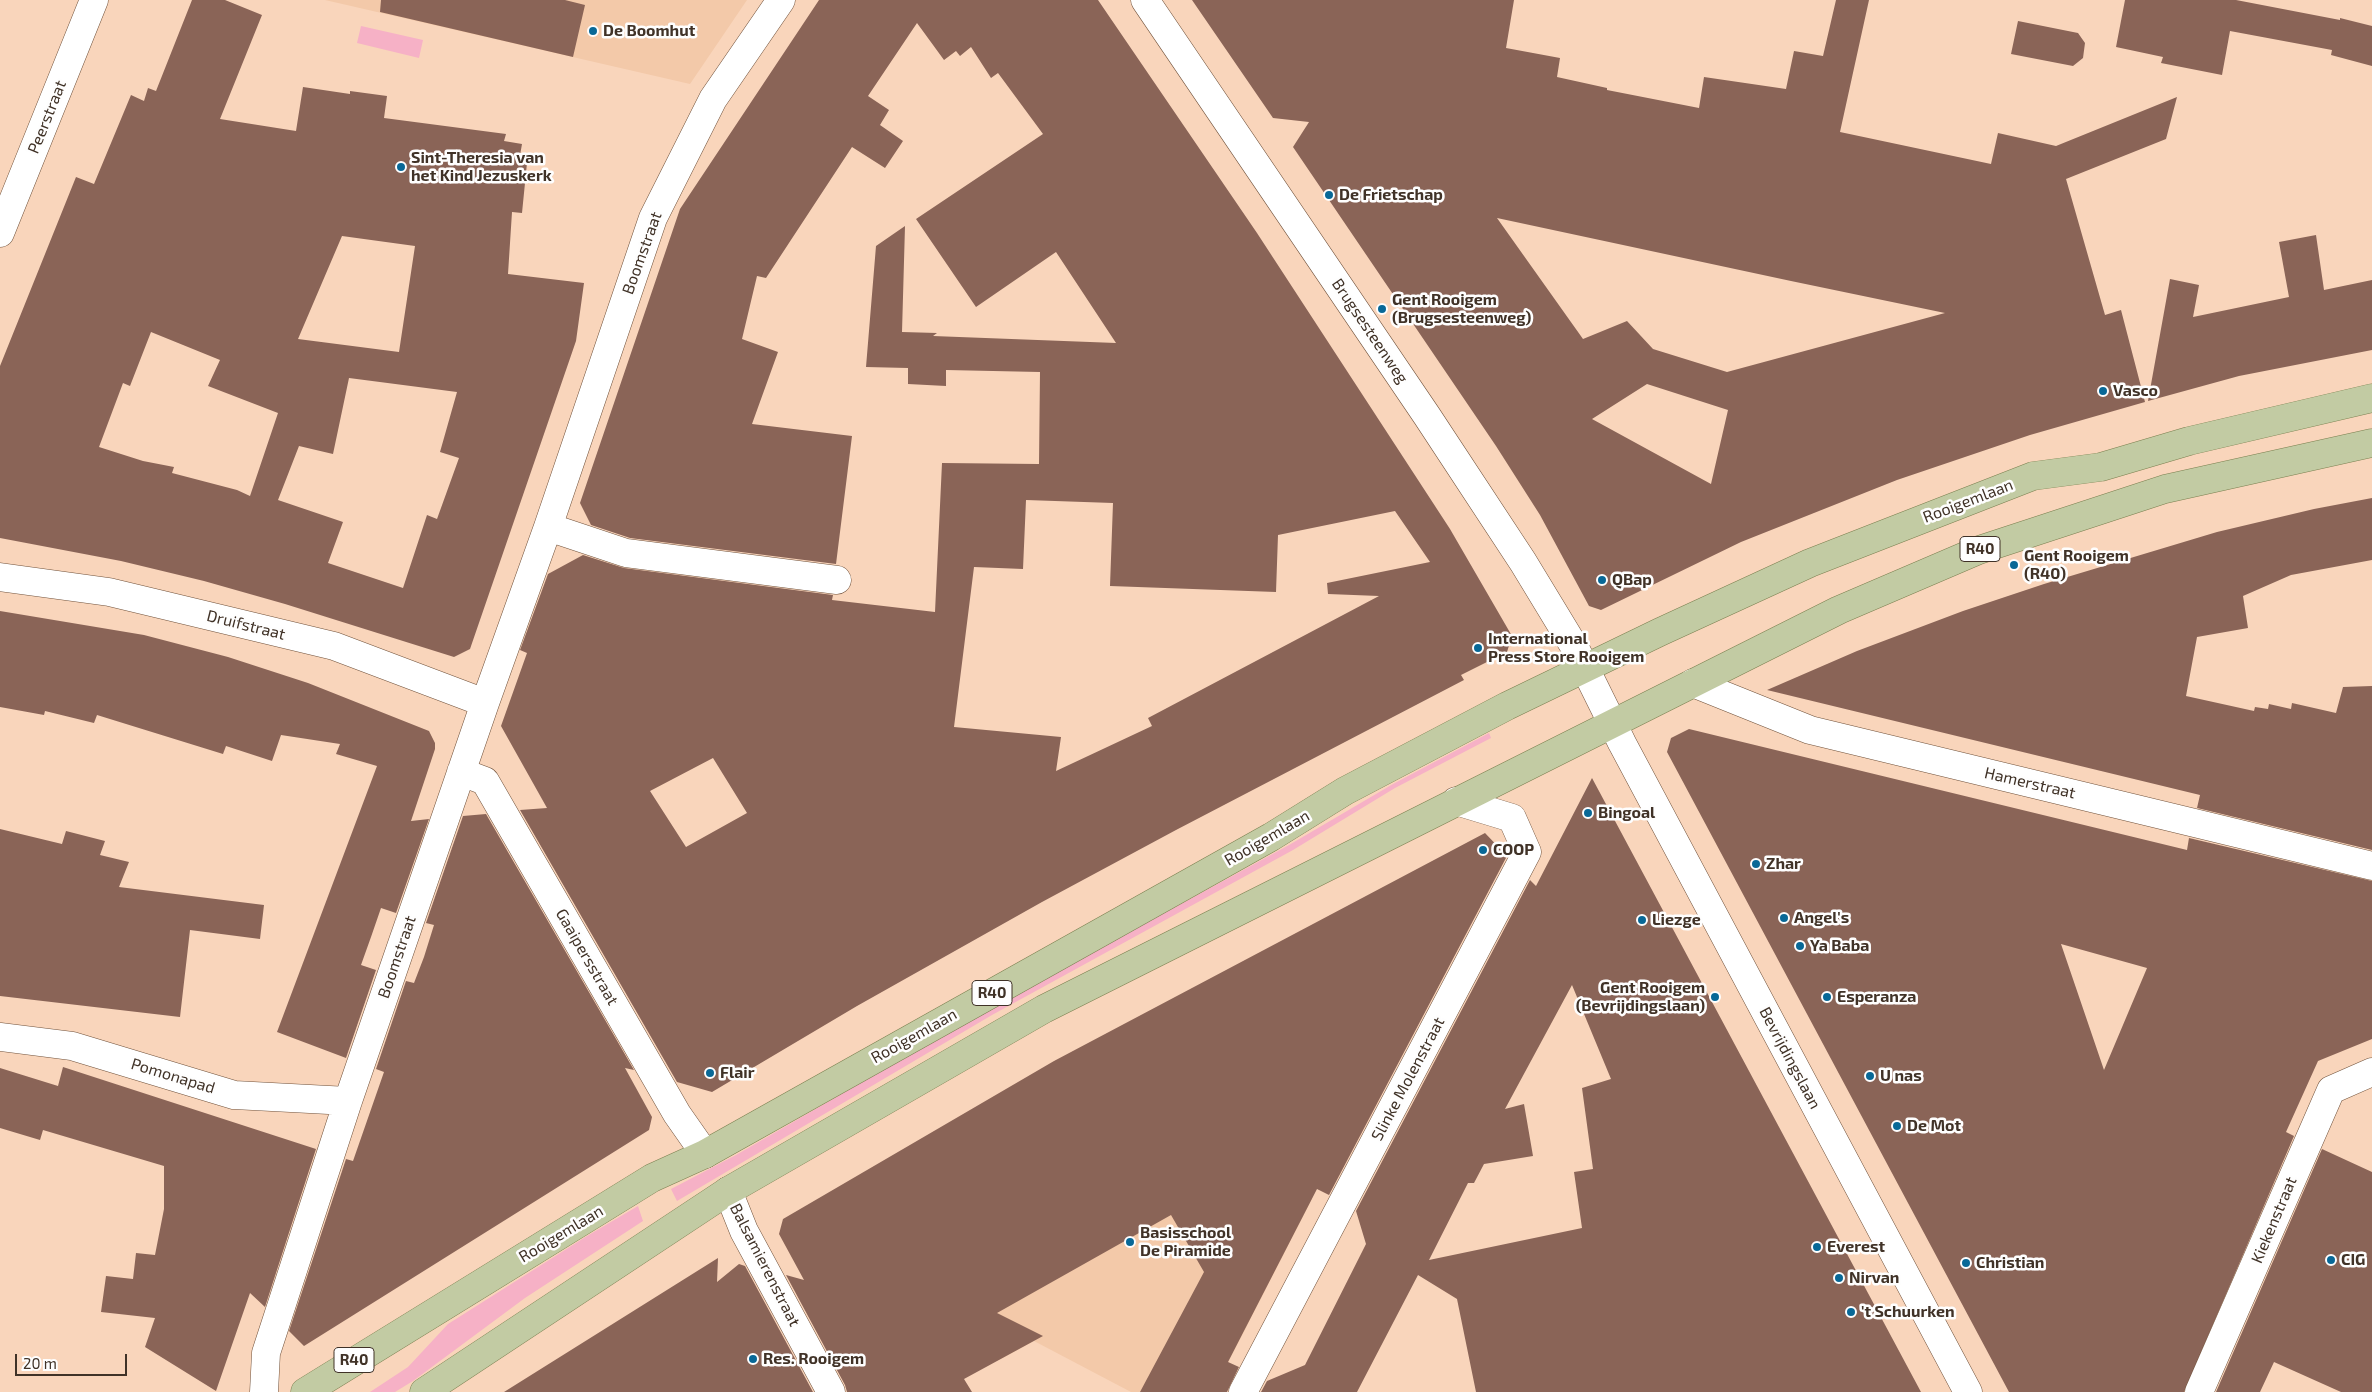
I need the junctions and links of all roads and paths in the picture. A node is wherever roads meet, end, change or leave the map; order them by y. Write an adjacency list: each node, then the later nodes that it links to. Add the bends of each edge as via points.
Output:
1 (94, 0): 4 (street, Peerstraat)
2 (780, 0): 7 (street, Boomstraat, via 713,99 653,218)
3 (1145, 0): 10 (street, Brugsesteenweg, via 1443,440 1540,590)
4 (0, 233)
5 (2372, 398): 10 (main road, Rooigemlaan / R40, via 2188,441 2101,467 2033,476 1775,578)
6 (2372, 443): 11 (main road, R40, via 2165,489 1979,550 1839,610)
7 (548, 527): 9 (street, via 626,553); 12 (street, Boomstraat)
8 (0, 577): 12 (street, Druifstraat, via 109,592 334,646)
9 (837, 580)
10 (1585, 668): 13 (street); 20 (main road, Rooigemlaan / R40, via 1345,791 1271,837)
11 (1693, 683): 13 (main road, R40); 16 (street, Hamerstraat, via 1810,730)
12 (485, 703): 14 (street, Boomstraat)
13 (1613, 723): 15 (main road, R40); 27 (street, Bevrijdingslaan)
14 (461, 772): 19 (street, Boomstraat); 20 (street, Gaaipersstraat, via 486,781 678,1114)
15 (1456, 801): 21 (main road, R40, via 1044,1010); 26 (street, Slinke Molenstraat, via 1512,818 1527,852)
16 (2372, 866)
17 (0, 1037): 19 (street, Pomonapad, via 72,1046 234,1095)
18 (2372, 1072): 28 (street, Kiekenstraat, via 2331,1090)
19 (348, 1101): 22 (street, Boomstraat, via 266,1353)
20 (705, 1154): 23 (main road, Rooigemlaan / R40, via 652,1178)
21 (728, 1191): 24 (main road, R40); 25 (street, Balsamierenstraat, via 744,1231)
22 (264, 1392)
23 (305, 1392)
24 (424, 1392)
25 (831, 1392)
26 (1243, 1392)
27 (1968, 1392)
28 (2200, 1392)

